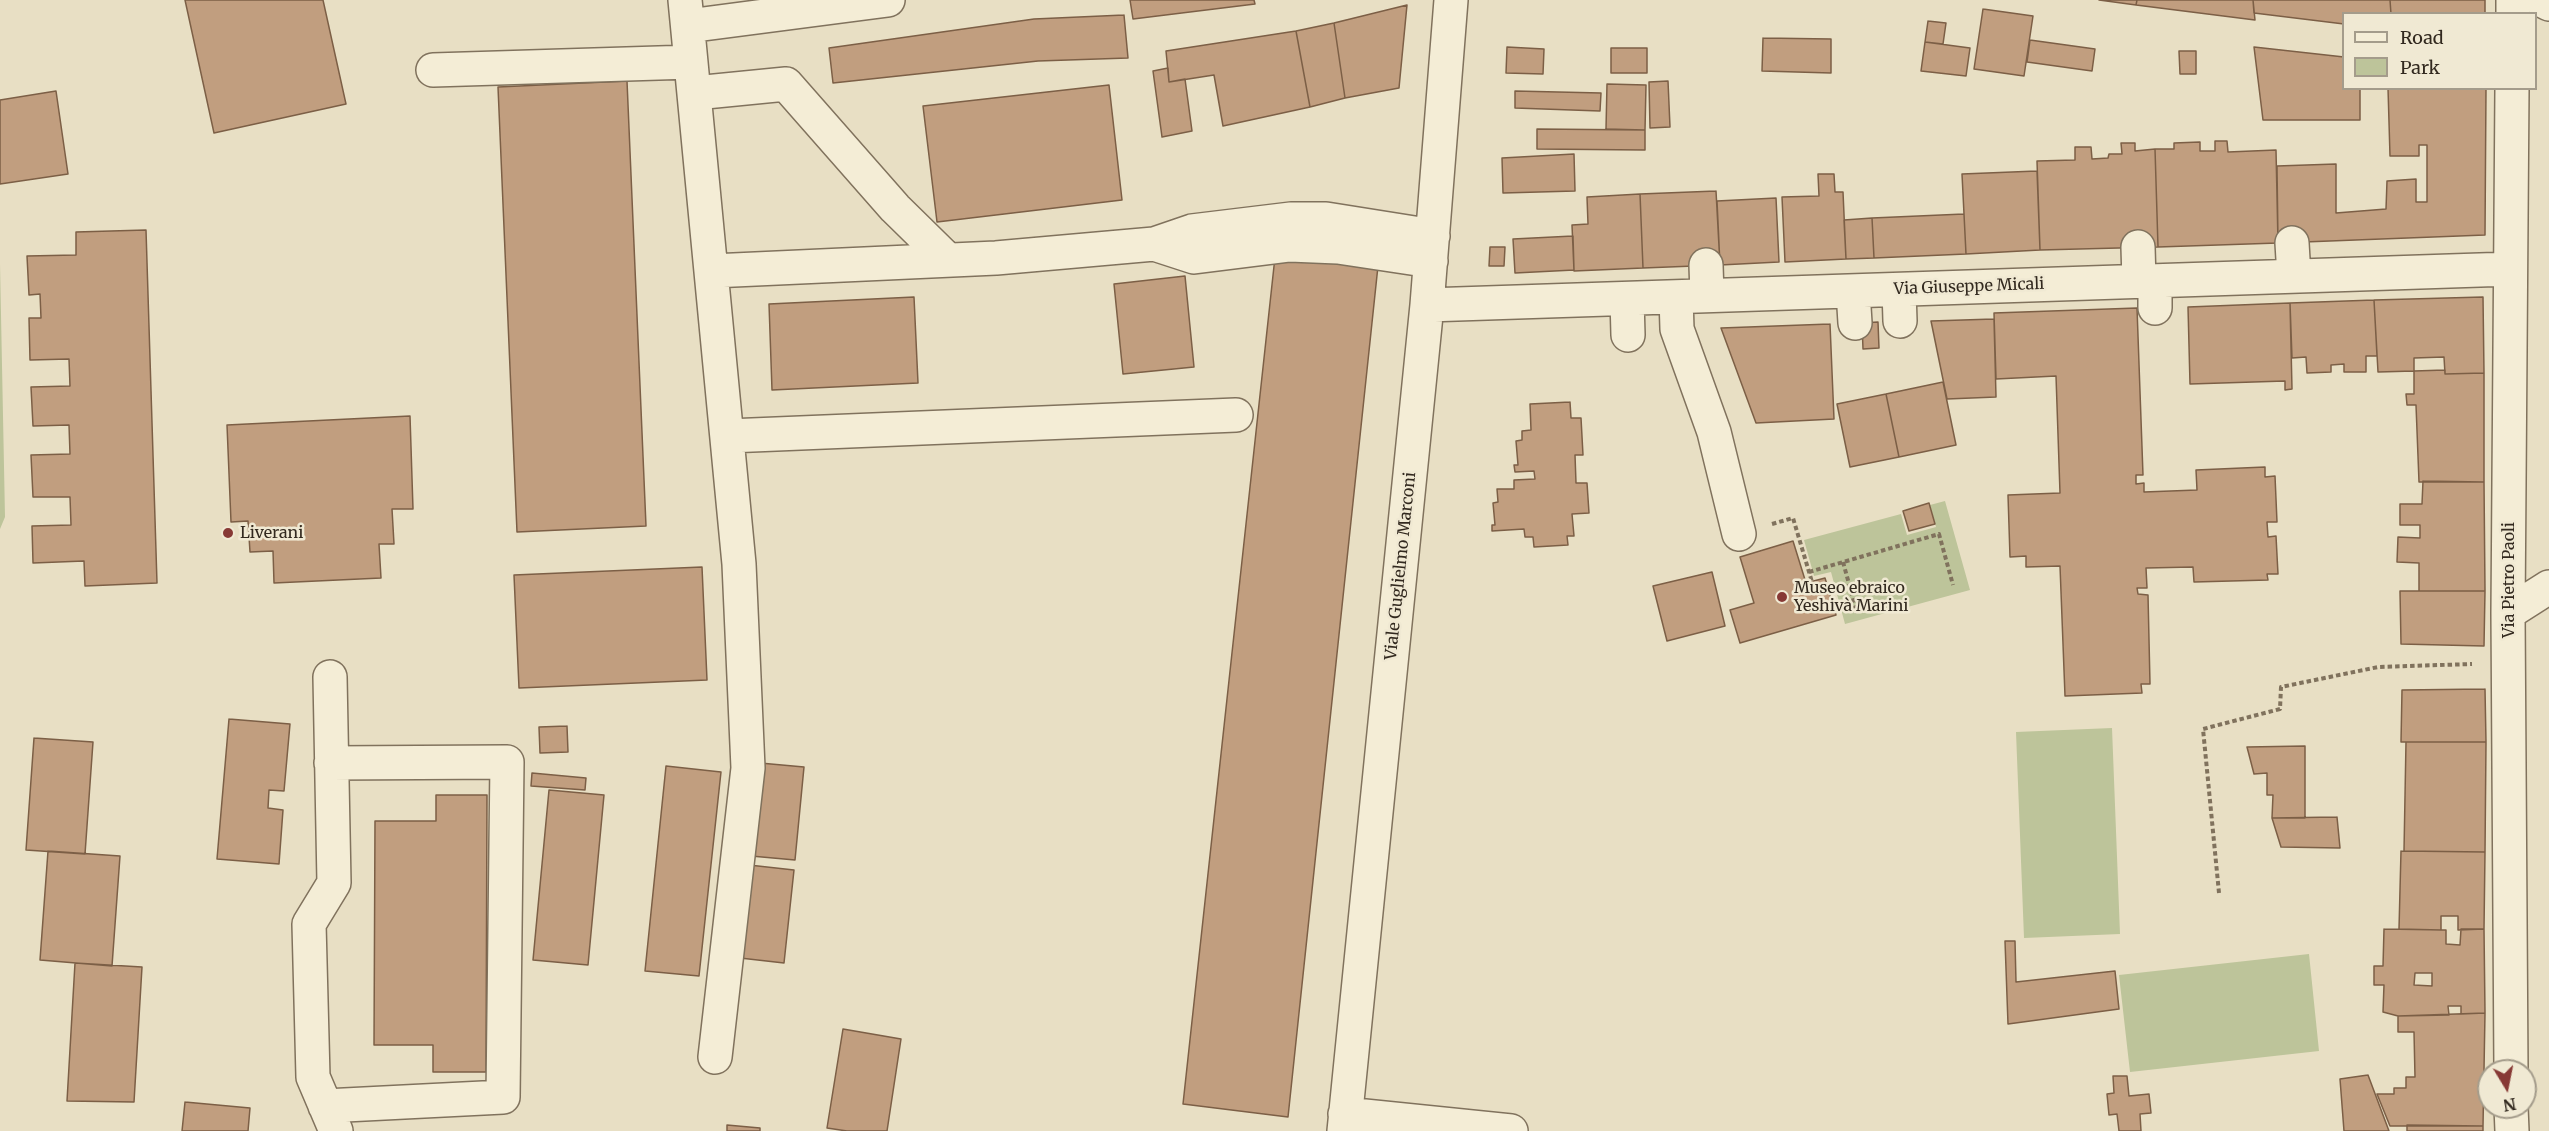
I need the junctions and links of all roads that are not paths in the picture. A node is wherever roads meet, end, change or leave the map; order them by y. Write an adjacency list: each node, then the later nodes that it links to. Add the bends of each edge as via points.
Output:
1 (888, 0): 5 (street)
2 (1451, 0): 11 (street, Viale Guglielmo Marconi)
3 (2541, 0): 4 (street)
4 (2549, 4)
5 (686, 13): 7 (street)
6 (433, 70): 7 (street)
7 (693, 77): 12 (street, via 786,84 895,208); 14 (street)
8 (2512, 90): 13 (street, Via Pietro Paoli)
9 (2292, 243): 15 (street)
10 (2138, 247): 17 (street)
11 (1432, 248): 12 (street, via 1290,245 1194,257 1154,244); 19 (street, Viale Guglielmo Marconi)
12 (948, 260): 14 (street)
13 (2510, 269): 15 (street, Via Giuseppe Micali); 25 (street, Via Pietro Paoli)
14 (712, 271): 22 (street)
15 (2294, 276): 17 (street, Via Giuseppe Micali)
16 (1696, 286): 17 (street, Via Giuseppe Micali, via 1875,306); 18 (street, Via Giuseppe Micali); 23 (street, via 1677,330 1714,432)
17 (2150, 290)
18 (1627, 298): 19 (street, Via Giuseppe Micali); 20 (street)
19 (1427, 305): 31 (street, Viale Guglielmo Marconi)
20 (1628, 335)
21 (1236, 415): 22 (street)
22 (728, 436): 28 (street, via 739,564 748,768)
23 (1739, 534)
24 (2549, 586): 25 (street)
25 (2508, 613): 29 (street, Via Pietro Paoli)
26 (330, 677): 27 (street)
27 (345, 763): 30 (street, via 334,884 309,924 313,1077); 30 (street, via 507,762 503,1097)
28 (715, 1057)
29 (2511, 1059)
30 (331, 1118)
31 (1344, 1122): 32 (street)
32 (1511, 1131)

